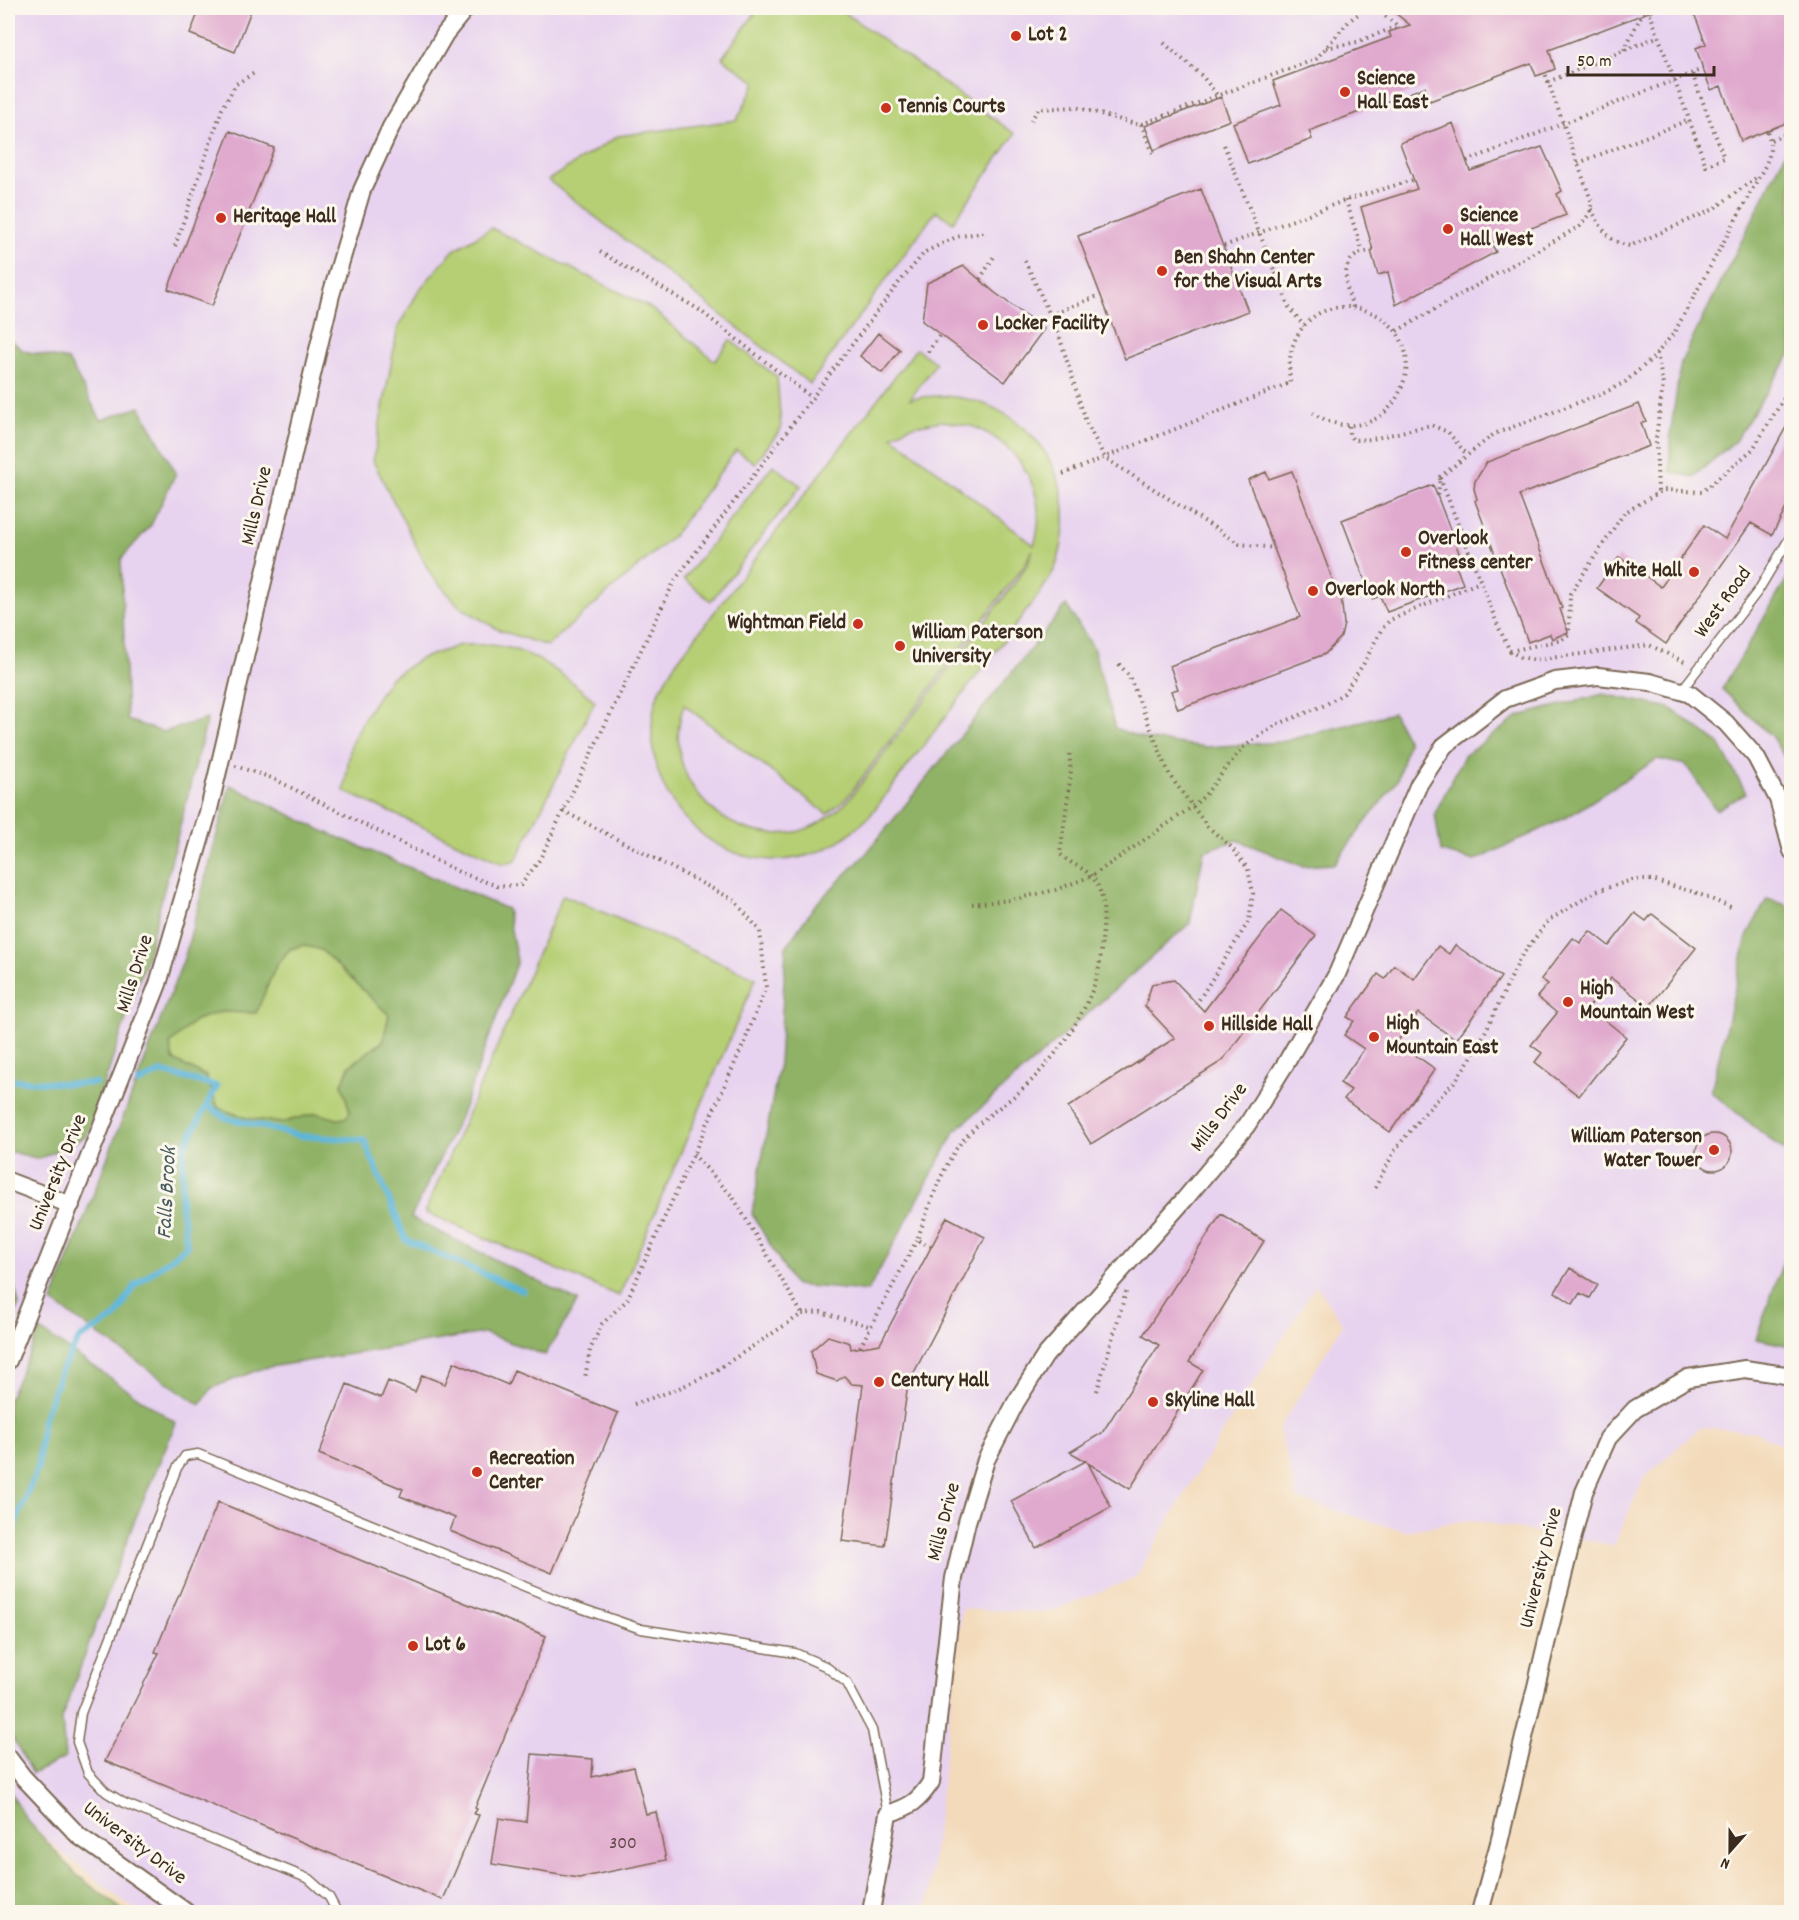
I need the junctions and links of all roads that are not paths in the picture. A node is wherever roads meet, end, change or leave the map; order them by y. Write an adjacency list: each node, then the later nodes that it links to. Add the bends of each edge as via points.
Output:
1 (466, 8): 5 (street, Mills Drive, via 446,34 391,127 362,190 330,295 209,809 158,984)
2 (1791, 534): 3 (lane, West Road, via 1758,591)
3 (1681, 691): 4 (street, Mills Drive, via 1726,723 1756,757 1778,799); 11 (street, Mills Drive, via 1650,682 1598,676 1555,681 1505,699 1444,746 1419,784 1337,974 1247,1125 1045,1356 996,1440 970,1512 954,1578 931,1782 907,1808)
4 (1791, 851)
5 (139, 1034): 7 (street, University Drive)
6 (8, 1181): 7 (street)
7 (71, 1205): 8 (street, University Drive)
8 (8, 1361)
9 (1791, 1376): 15 (street, University Drive, via 1745,1369 1688,1378 1635,1409 1608,1438 1584,1491)
10 (8, 1757): 12 (street, University Drive, via 79,1836)
11 (888, 1814): 13 (lane, via 872,1730 847,1683 825,1666 795,1653 641,1629 563,1602 198,1454 185,1456 81,1713 77,1742 88,1773 106,1792 309,1880 329,1897); 14 (street)
12 (186, 1912)
13 (337, 1912)
14 (872, 1912)
15 (1480, 1912)

